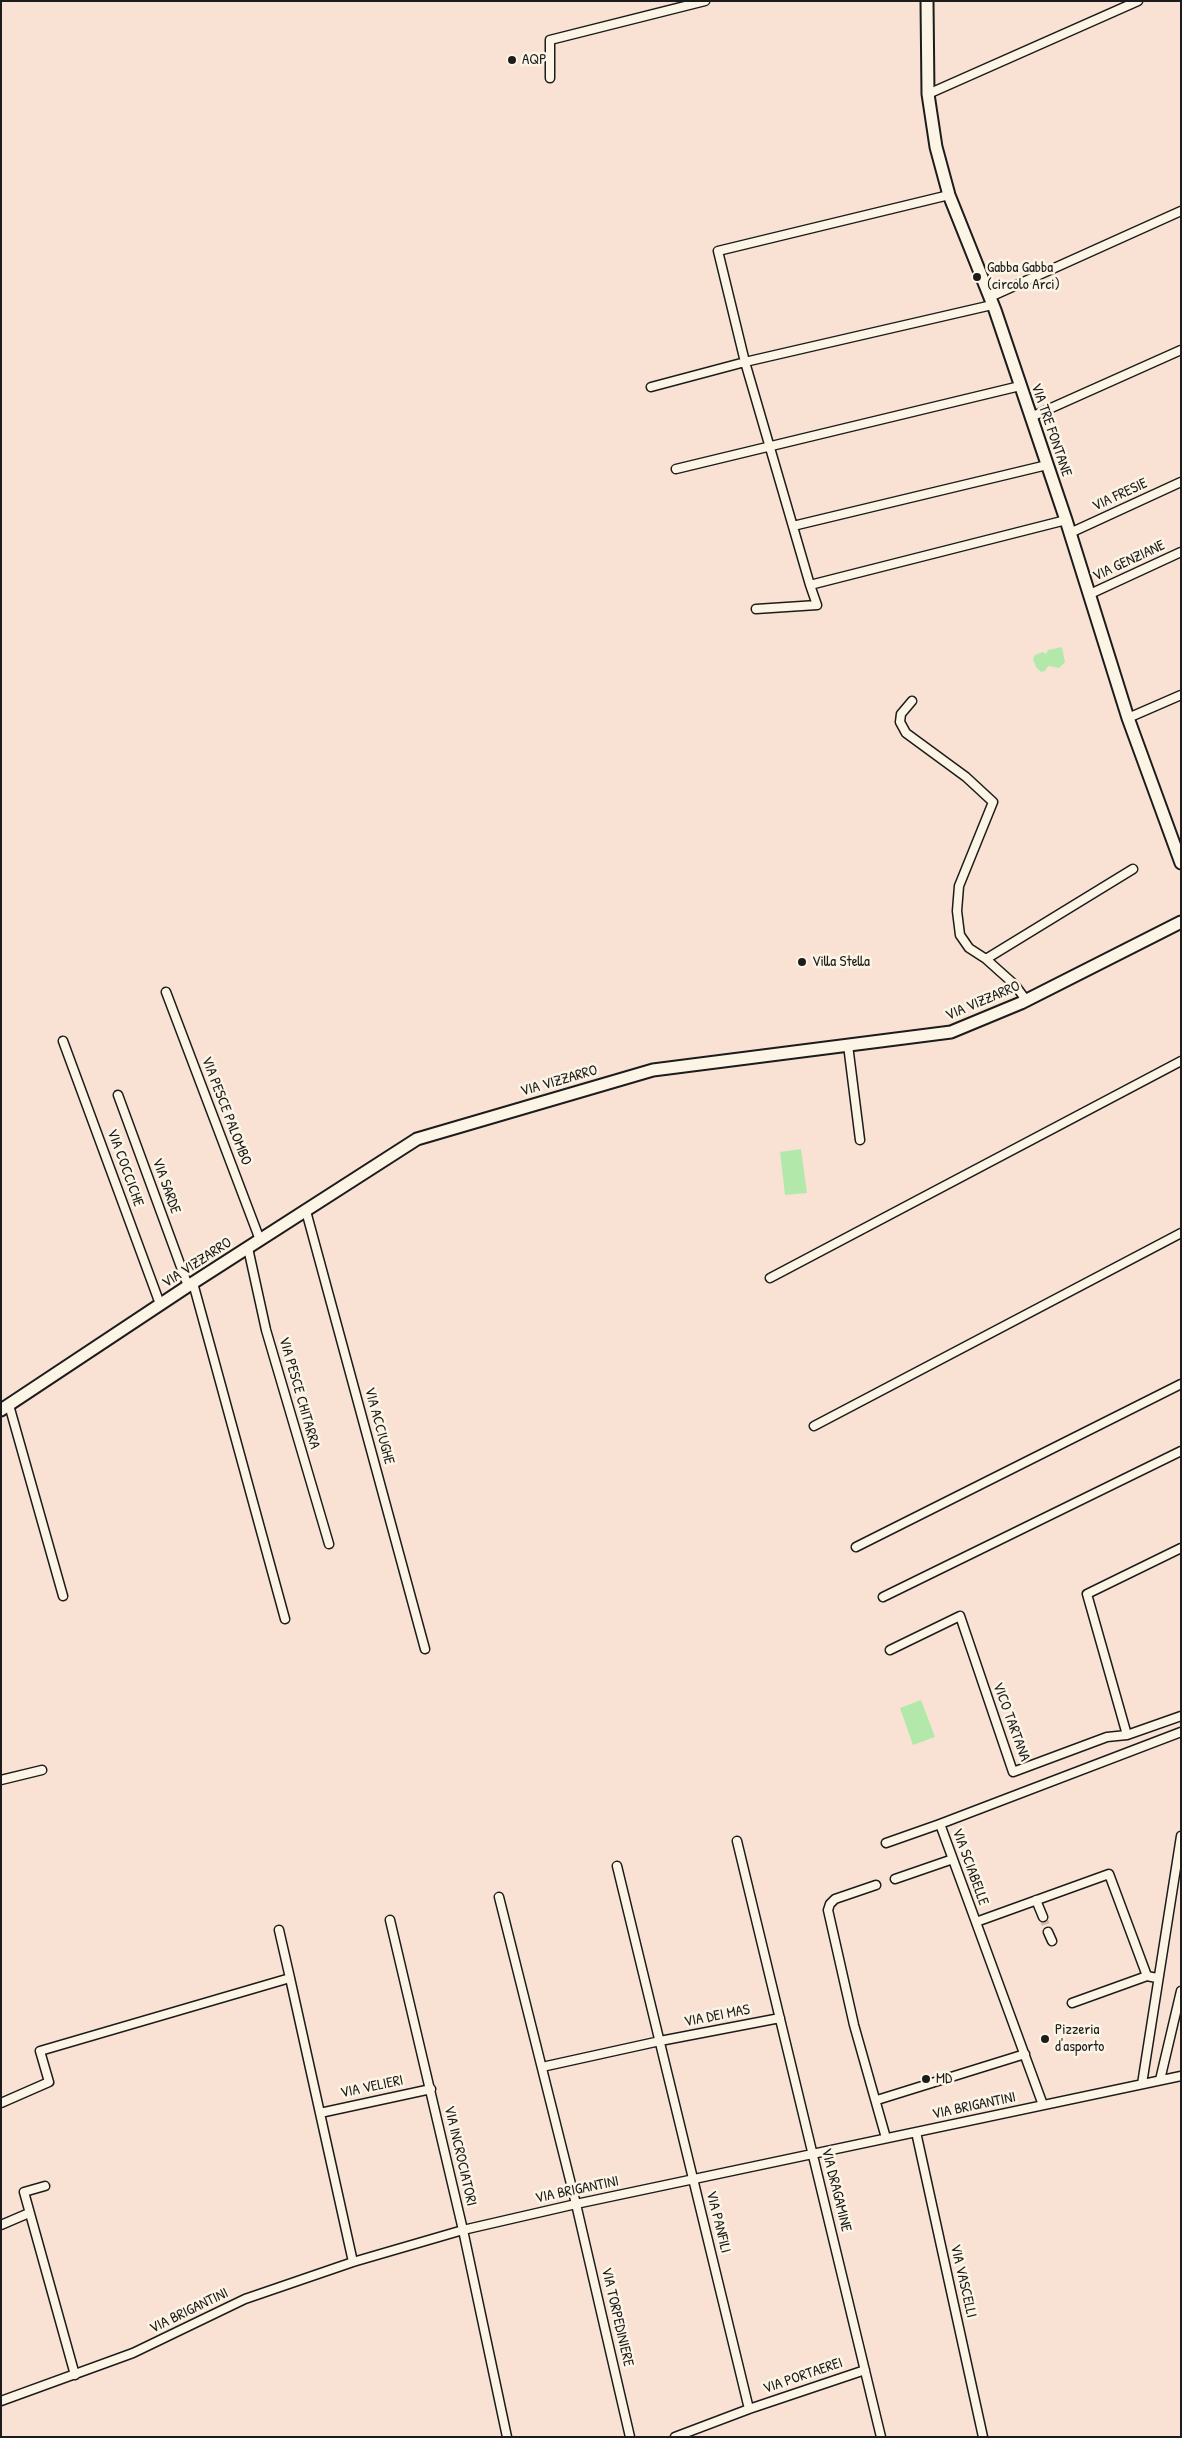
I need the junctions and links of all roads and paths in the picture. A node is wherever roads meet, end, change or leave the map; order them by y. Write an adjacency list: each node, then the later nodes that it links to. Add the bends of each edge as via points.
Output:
1 (705, 1): 4 (street, via 550,40)
2 (1138, 1): 5 (street)
3 (930, 3): 5 (street, VIA TRE FONTANE)
4 (550, 78)
5 (928, 94): 6 (street, VIA TRE FONTANE, via 936,147)
6 (949, 195): 8 (street, VIA TRE FONTANE); 10 (street, via 718,252)
7 (1181, 211): 8 (street)
8 (991, 301): 10 (street); 11 (street, VIA TRE FONTANE)
9 (1181, 350): 13 (street)
10 (745, 362): 12 (street); 14 (street)
11 (1020, 386): 13 (street, VIA TRE FONTANE); 14 (street)
12 (651, 387)
13 (1031, 417): 15 (street, VIA TRE FONTANE)
14 (770, 447): 16 (street); 19 (street)
15 (1047, 465): 18 (street, VIA TRE FONTANE); 19 (street)
16 (676, 469)
17 (1181, 482): 20 (street, VIA FRESIE)
18 (1066, 520): 20 (street, VIA TRE FONTANE); 22 (street)
19 (793, 526): 22 (street)
20 (1070, 533): 23 (street, VIA TRE FONTANE)
21 (1181, 552): 23 (street, VIA GENZIANE)
22 (810, 585): 24 (street, via 817,605)
23 (1090, 594): 27 (street, VIA TRE FONTANE)
24 (756, 609)
25 (1181, 695): 27 (street)
26 (912, 701): 31 (street, via 901,714 900,722 906,734 966,777 993,802 959,886 957,911 963,942)
27 (1128, 718): 28 (street, VIA TRE FONTANE)
28 (1181, 863)
29 (1133, 870): 31 (street)
30 (1181, 922): 33 (street, VIA VIZZARRO)
31 (986, 959): 33 (street, via 1016,985)
32 (166, 992): 41 (street, VIA PESCE PALOMBO)
33 (1026, 1000): 35 (street, VIA VIZZARRO, via 943,1034)
34 (63, 1041): 45 (street, VIA COCCICHE)
35 (848, 1045): 38 (street); 39 (street, VIA VIZZARRO, via 653,1070 432,1133 411,1143)
36 (1181, 1061): 43 (street)
37 (118, 1095): 44 (street, VIA SARDE)
38 (860, 1140)
39 (306, 1211): 41 (street, VIA VIZZARRO); 56 (street, VIA ACCIUGHE)
40 (1181, 1233): 48 (street)
41 (260, 1240): 42 (street, VIA VIZZARRO)
42 (248, 1248): 44 (street, VIA VIZZARRO); 50 (street, VIA PESCE CHITARRA, via 266,1330)
43 (770, 1278)
44 (191, 1284): 45 (street, VIA VIZZARRO); 55 (street, VIA SARDE)
45 (160, 1304): 47 (street, VIA VIZZARRO)
46 (1181, 1384): 51 (street)
47 (5, 1408): 53 (street)
48 (814, 1426)
49 (1181, 1452): 54 (street)
50 (329, 1544)
51 (856, 1547)
52 (1181, 1548): 60 (street, via 1087,1594)
53 (63, 1596)
54 (883, 1597)
55 (285, 1619)
56 (425, 1649)
57 (890, 1650): 60 (street, VICO TARTANA, via 960,1616 1012,1772 1107,1737)
58 (1181, 1716): 60 (street, VICO TARTANA)
59 (1181, 1732): 63 (street, VIA SCIABELLE)
60 (1127, 1735)
61 (42, 1770): 62 (street)
62 (1, 1780)
63 (940, 1824): 66 (street); 67 (street, VIA SCIABELLE)
64 (1181, 1836): 81 (street)
65 (737, 1841): 84 (street, VIA DRAGAMINE)
66 (886, 1843)
67 (952, 1859): 69 (street); 75 (street, VIA SCIABELLE)
68 (617, 1866): 85 (street, VIA PANFILI)
69 (895, 1880)
70 (876, 1885): 92 (street, via 835,1899 828,1910 854,2024)
71 (499, 1897): 87 (street, VIA TORPEDINIERE)
72 (1036, 1900): 73 (street); 75 (street); 79 (street, via 1109,1874)
73 (1043, 1917)
74 (390, 1920): 91 (street, VIA INCROCIATORI)
75 (976, 1922): 86 (street, VIA SCIABELLE)
76 (279, 1930): 80 (street)
77 (1048, 1932): 78 (street)
78 (1052, 1941)
79 (1148, 1976): 81 (street); 83 (street)
80 (290, 1978): 93 (street, via 40,2051 49,2082); 95 (street)
81 (1158, 1978): 90 (street)
82 (1181, 1991): 89 (street)
83 (1072, 2003)
84 (780, 2018): 85 (street, VIA DEI MAS); 98 (street, VIA DRAGAMINE)
85 (660, 2041): 87 (street, VIA DEI MAS); 99 (street, VIA PANFILI)
86 (1025, 2054): 92 (street); 94 (street, VIA SCIABELLE)
87 (542, 2067): 101 (street, VIA TORPEDINIERE)
88 (1181, 2076): 89 (street, VIA BRIGANTINI)
89 (1160, 2080): 90 (street, VIA BRIGANTINI)
90 (1142, 2084): 94 (street, VIA BRIGANTINI)
91 (430, 2089): 95 (street, VIA VELIERI); 104 (street, VIA INCROCIATORI)
92 (877, 2100): 97 (street)
93 (1, 2103)
94 (1043, 2105): 96 (street, VIA BRIGANTINI)
95 (320, 2113): 105 (street)
96 (916, 2132): 97 (street, VIA BRIGANTINI); 114 (street, VIA VASCELLI)
97 (886, 2138): 98 (street, VIA BRIGANTINI)
98 (813, 2154): 99 (street, VIA BRIGANTINI); 106 (street, VIA DRAGAMINE)
99 (693, 2179): 101 (street, VIA BRIGANTINI); 109 (street, VIA PANFILI)
100 (45, 2186): 102 (street, via 24,2192)
101 (576, 2204): 104 (street, VIA BRIGANTINI); 111 (street, VIA TORPEDINIERE)
102 (29, 2213): 103 (street); 107 (street)
103 (1, 2225)
104 (463, 2230): 105 (street, VIA BRIGANTINI); 110 (street, VIA INCROCIATORI)
105 (353, 2262): 107 (street, VIA BRIGANTINI, via 245,2299 133,2353)
106 (865, 2370): 109 (street, VIA PORTAEREI); 113 (street, VIA DRAGAMINE)
107 (75, 2375): 108 (street, VIA BRIGANTINI)
108 (1, 2401)
109 (749, 2409): 112 (street, VIA PORTAEREI)
110 (508, 2437)
111 (630, 2437)
112 (675, 2437)
113 (881, 2437)
114 (983, 2437)

